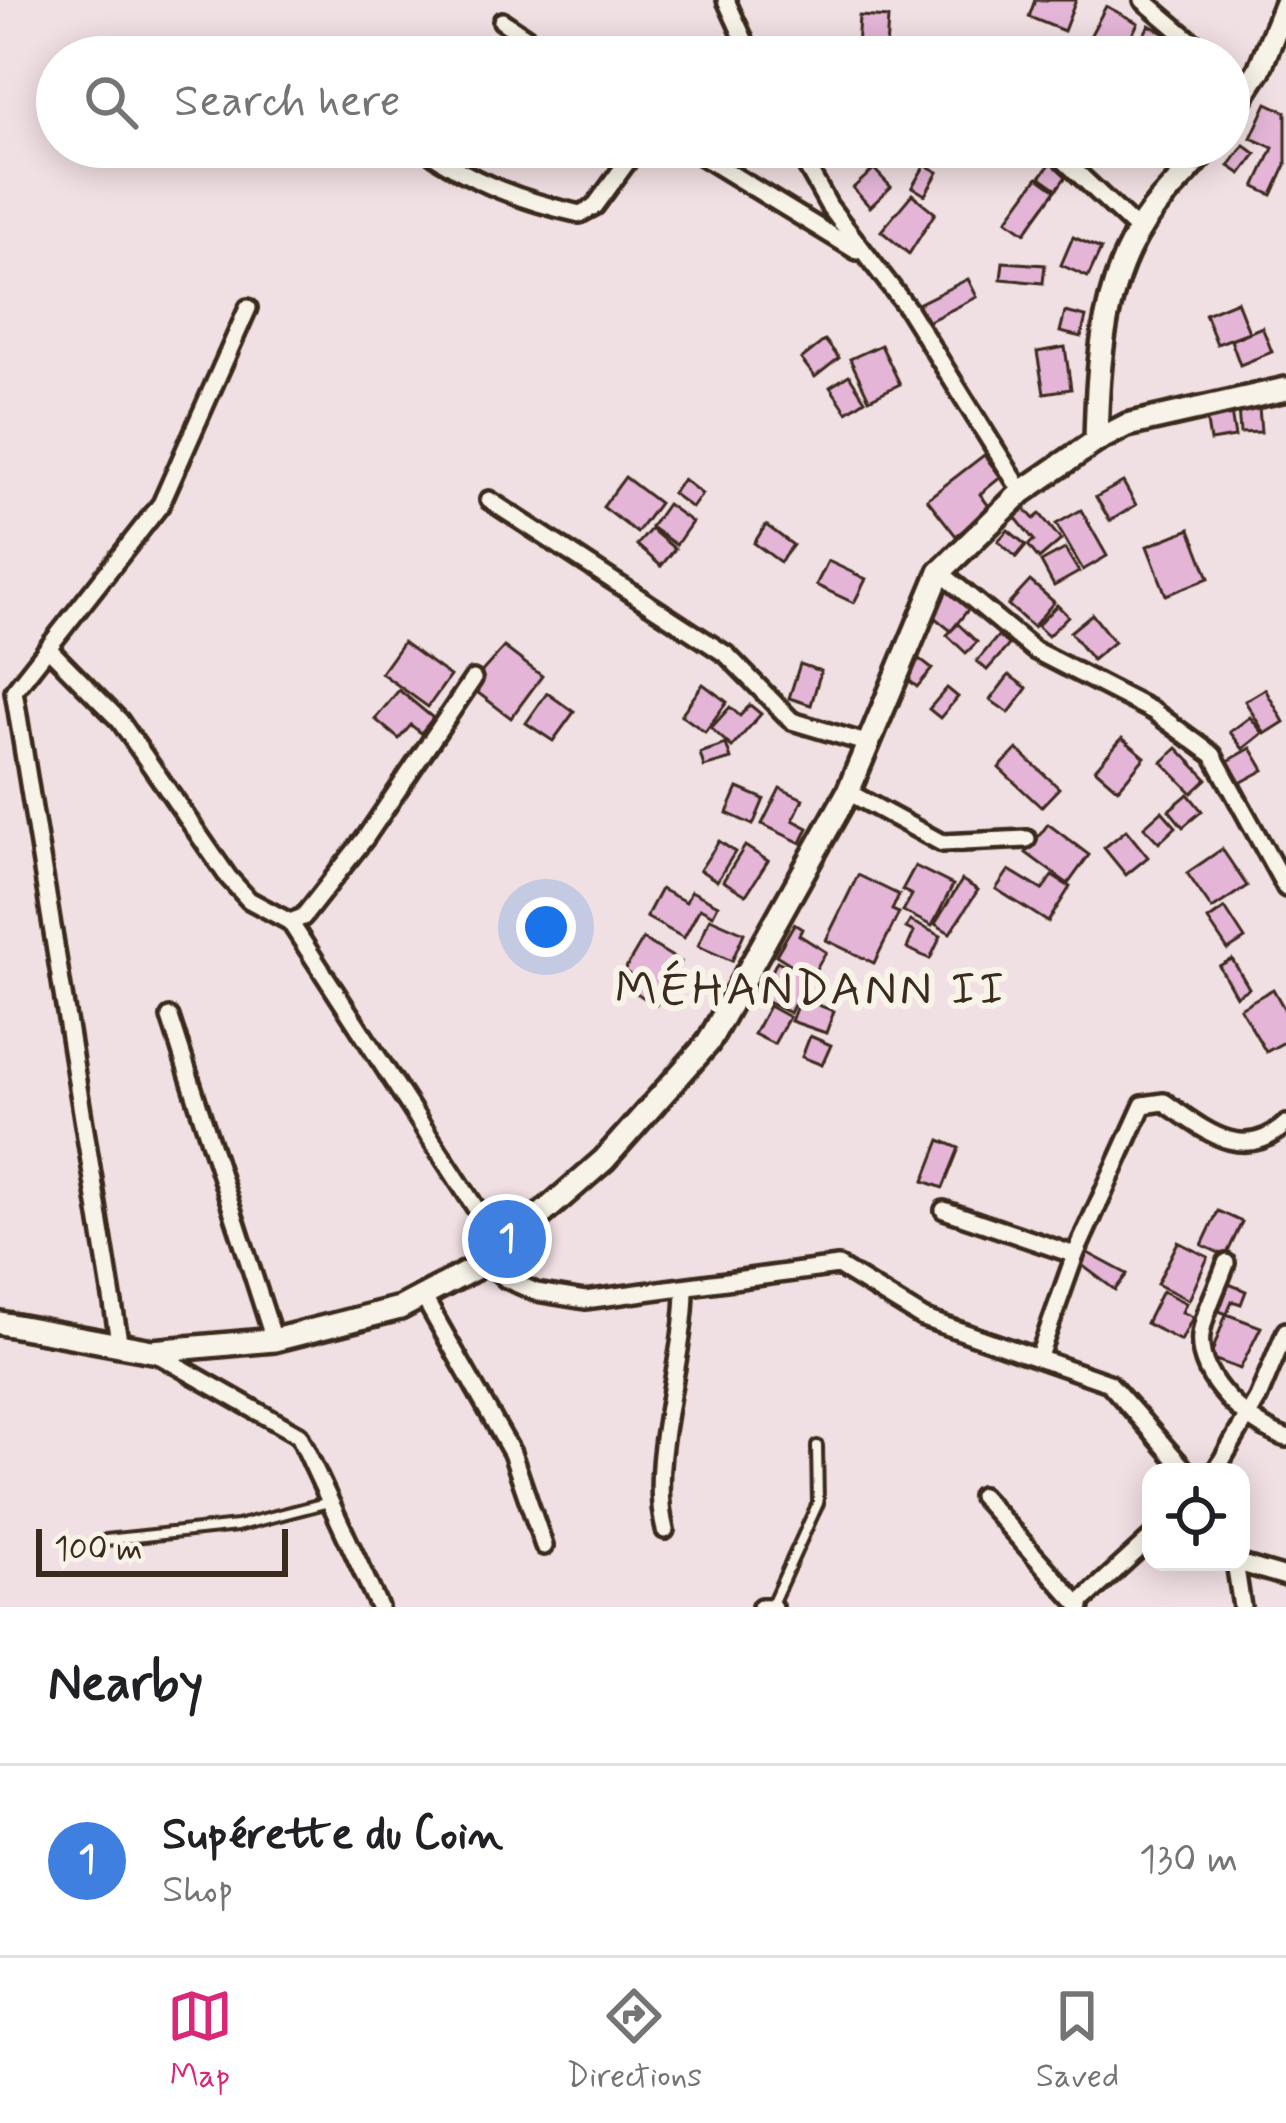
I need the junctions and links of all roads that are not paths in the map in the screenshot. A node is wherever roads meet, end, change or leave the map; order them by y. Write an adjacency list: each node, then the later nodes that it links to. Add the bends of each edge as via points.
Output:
1 (726, 0): 6 (street)
2 (1142, 0): 7 (street)
3 (1286, 3): 8 (street)
4 (502, 21): 5 (street)
5 (524, 36)
6 (742, 36)
7 (1185, 36)
8 (1250, 62)
9 (459, 168): 10 (street, via 498,190 580,214)
10 (623, 168)
11 (722, 168): 16 (street)
12 (809, 168): 16 (street)
13 (1072, 168): 15 (street)
14 (1191, 168): 15 (street)
15 (1140, 232): 19 (street, via 1099,348)
16 (860, 252): 20 (street, via 919,326)
17 (248, 308): 23 (street, via 161,504)
18 (1286, 389): 19 (street, via 1127,425)
19 (1096, 441): 20 (street)
20 (1022, 492): 22 (street)
21 (489, 500): 25 (street, via 727,656 792,721)
22 (940, 572): 25 (street); 28 (street, via 1034,650 1154,711 1214,755)
23 (48, 648): 29 (street, via 120,721 228,878); 41 (street, via 14,691 14,710)
24 (472, 680): 29 (street, via 366,836 303,917)
25 (869, 744): 26 (street)
26 (848, 792): 27 (street, via 942,843); 34 (street, via 708,1043 604,1160)
27 (1027, 838)
28 (1286, 888)
29 (290, 922): 34 (street)
30 (170, 1017): 40 (street)
31 (1286, 1124): 33 (street, via 1268,1140 1242,1145 1215,1137 1164,1102 1143,1105)
32 (944, 1210): 33 (street)
33 (1075, 1255): 43 (street)
34 (495, 1256): 36 (street, via 506,1279 536,1292 585,1300); 37 (street)
35 (1226, 1263): 44 (street, via 1202,1352 1221,1393)
36 (685, 1288): 43 (street, via 838,1266 923,1318); 51 (street, via 662,1466)
37 (423, 1296): 40 (street, via 339,1328); 53 (street, via 512,1453)
38 (0, 1323): 41 (street)
39 (1286, 1331): 44 (street)
40 (274, 1340): 42 (street)
41 (120, 1347): 42 (street)
42 (152, 1351): 50 (street, via 289,1425)
43 (1040, 1356): 47 (street, via 1109,1383)
44 (1247, 1419): 45 (street); 48 (street)
45 (1286, 1438)
46 (817, 1446): 56 (lane, via 818,1503)
47 (1179, 1463)
48 (1220, 1463)
49 (981, 1496): 57 (street)
50 (331, 1501): 52 (lane, via 237,1526); 58 (street)
51 (665, 1530)
52 (106, 1540)
53 (544, 1546)
54 (1142, 1547): 57 (street)
55 (1286, 1577): 59 (street, via 1235,1562)
56 (769, 1606)
57 (1080, 1606)
58 (379, 1607)
59 (1242, 1607)

